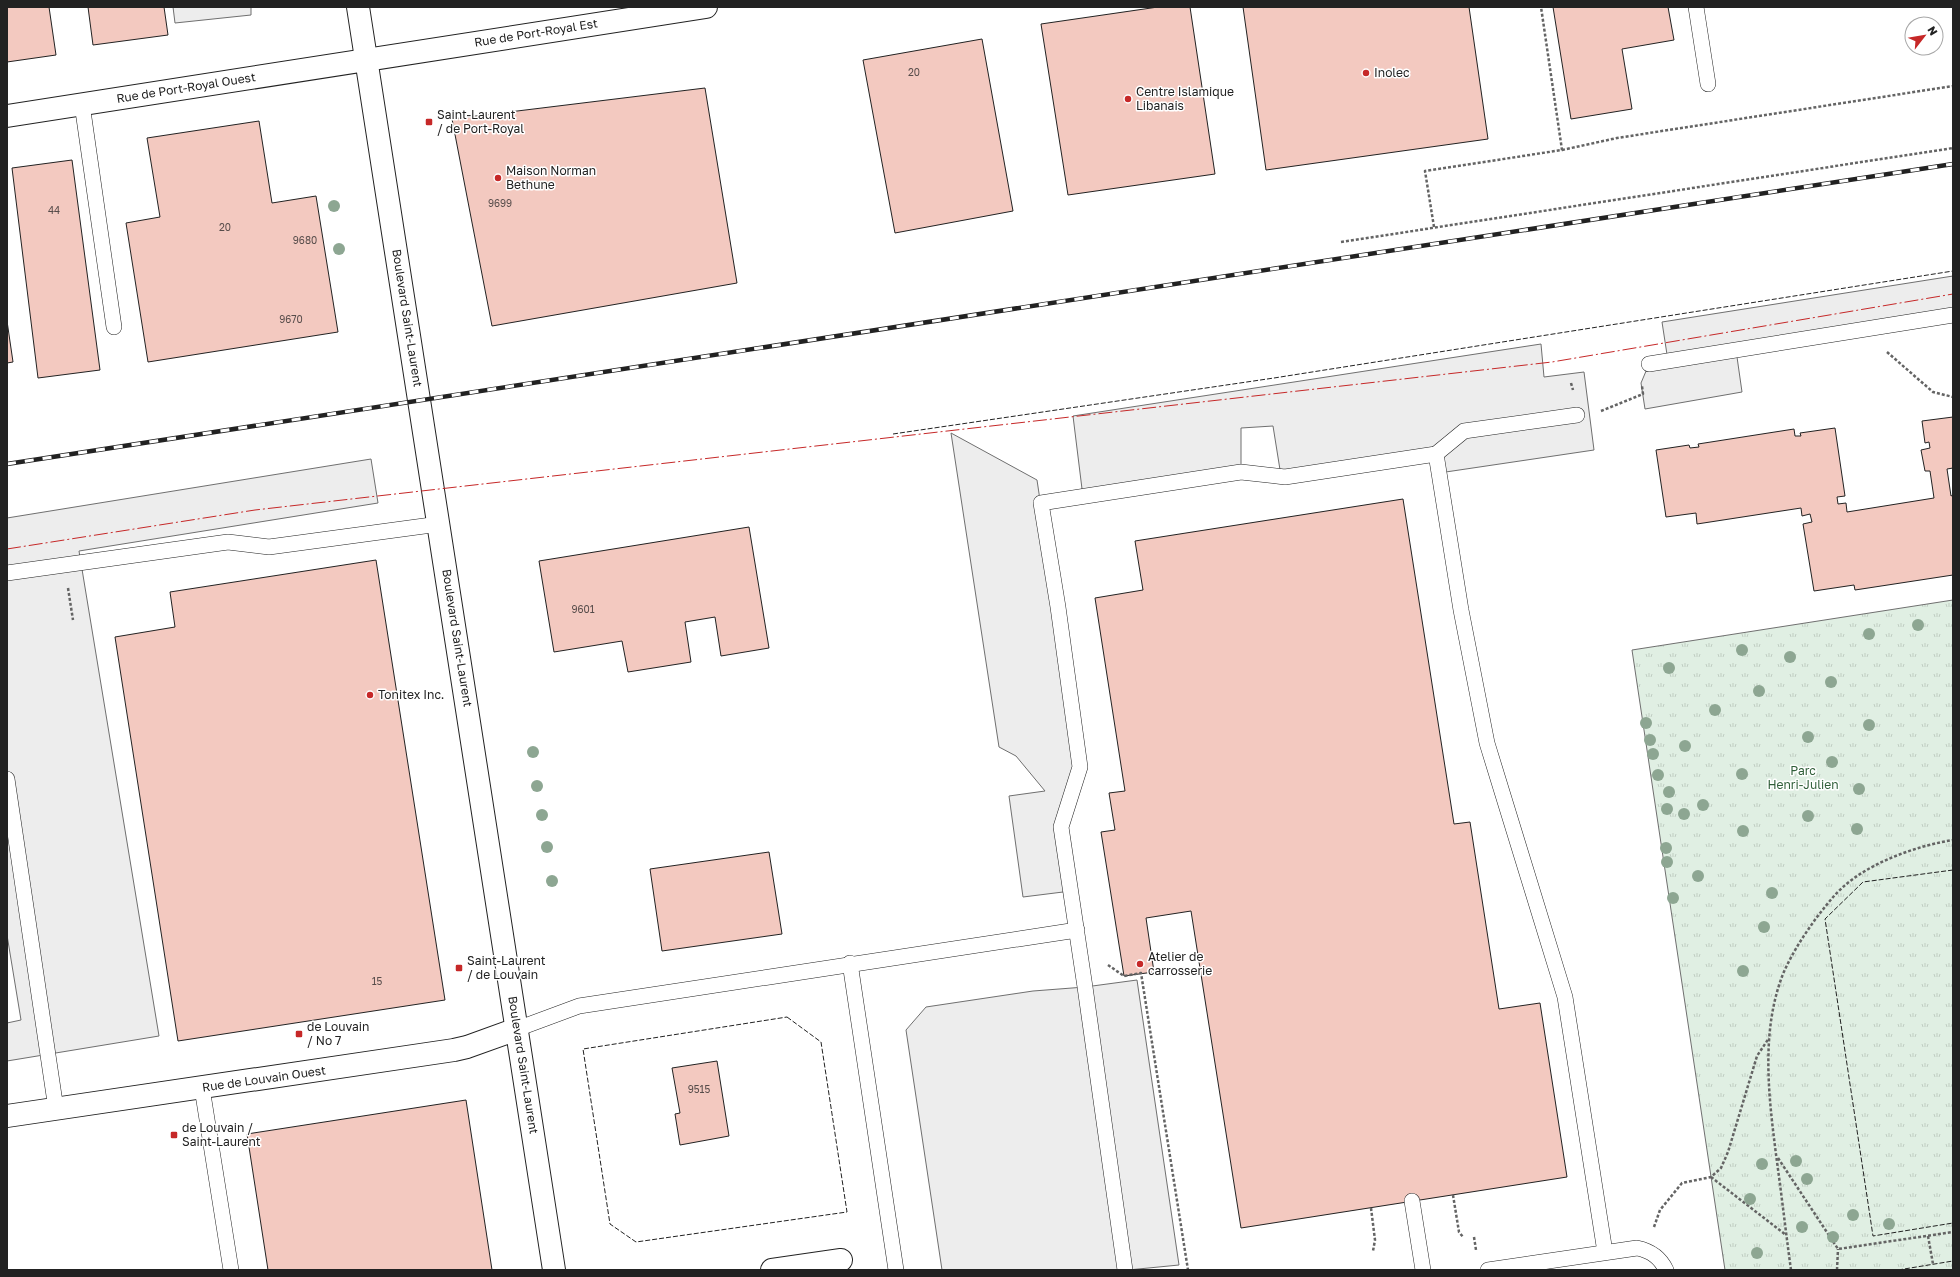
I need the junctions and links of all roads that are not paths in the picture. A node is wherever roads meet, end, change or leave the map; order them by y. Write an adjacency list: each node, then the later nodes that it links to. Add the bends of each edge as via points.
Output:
1 (358, 7): 5 (street, Boulevard Saint-Laurent)
2 (706, 7): 4 (street, Rue de Port-Royal Est)
3 (1696, 7): 6 (lane)
4 (660, 11): 5 (street, Rue de Port-Royal Est)
5 (366, 60): 7 (street, Rue de Port-Royal Ouest); 14 (street, Boulevard Saint-Laurent)
6 (1708, 84)
7 (82, 104): 8 (street, Rue de Port-Royal Ouest); 10 (lane)
8 (7, 116)
9 (1953, 316): 11 (lane)
10 (114, 327)
11 (1649, 364)
12 (1577, 415): 13 (lane, via 1464,432)
13 (1436, 454): 17 (lane, via 1285,477 1241,472 1041,503 1080,767 1061,828); 24 (lane, via 1461,610 1487,743 1565,997)
14 (439, 524): 15 (lane, via 269,547 228,542); 19 (street, Boulevard Saint-Laurent)
15 (7, 573)
16 (7, 779): 21 (lane)
17 (1077, 930): 18 (lane); 31 (lane)
18 (850, 963): 19 (lane, via 580,1006); 30 (lane)
19 (517, 1029): 20 (street, Rue de Louvain Ouest, via 454,1050); 28 (street, Boulevard Saint-Laurent)
20 (202, 1088): 21 (street, Rue de Louvain Ouest); 27 (lane)
21 (56, 1109): 22 (street, Rue de Louvain Ouest)
22 (7, 1116)
23 (1412, 1201): 32 (lane)
24 (1605, 1252): 33 (lane); 34 (lane, via 1629,1248 1644,1249 1658,1257)
25 (842, 1265): 26 (street)
26 (802, 1268): 29 (street)
27 (231, 1270)
28 (554, 1270)
29 (772, 1270)
30 (896, 1270)
31 (1125, 1270)
32 (1423, 1270)
33 (1488, 1270)
34 (1666, 1270)

